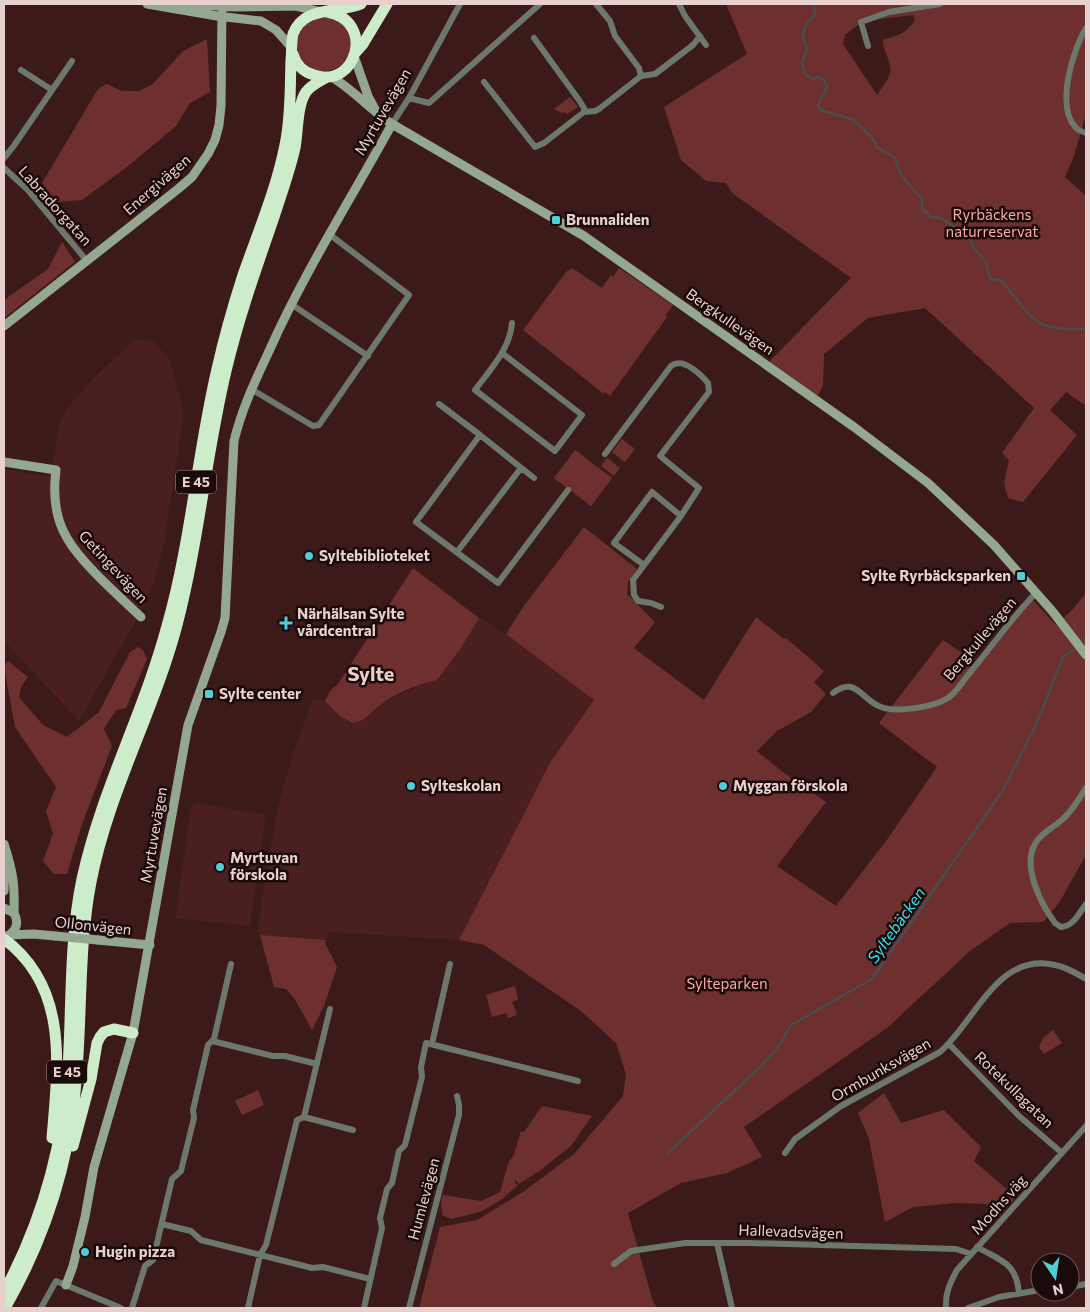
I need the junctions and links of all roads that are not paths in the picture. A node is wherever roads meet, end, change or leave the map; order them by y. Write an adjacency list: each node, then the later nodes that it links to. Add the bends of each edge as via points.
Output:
1 (147, 4): 12 (street)
2 (180, 4): 10 (street)
3 (361, 4): 11 (highway, E 45)
4 (388, 4): 19 (highway, E 45)
5 (460, 4): 26 (street, Myrtuvevägen)
6 (540, 4): 26 (street, via 429,103)
7 (596, 4): 22 (street, via 640,68)
8 (679, 4): 14 (street)
9 (940, 4): 17 (street, via 889,12 861,22)
10 (222, 7): 11 (street, via 296,6); 12 (street, Energivägen)
11 (323, 12): 18 (highway, E 45, via 309,15 299,23); 19 (highway, via 337,14 350,25 356,36)
12 (221, 17): 18 (street, via 266,23 281,34); 34 (street, Energivägen, via 221,106 215,140 208,154 178,189)
13 (1086, 28): 30 (street, via 1078,41 1066,88 1068,111 1076,128)
14 (700, 36): 16 (street); 22 (street, via 693,46 654,74)
15 (534, 38): 27 (street, via 579,100)
16 (706, 46)
17 (868, 46)
18 (291, 49): 23 (highway, via 304,71); 81 (highway, E 45, via 285,147 217,370 177,588 157,660 98,818 82,880 72,960 68,1068)
19 (355, 54): 23 (highway, E 45, via 344,70); 28 (street)
20 (72, 61): 25 (street)
21 (22, 70): 25 (street)
22 (641, 76): 27 (street, via 599,109)
23 (328, 77): 28 (street, Bergkullevägen, via 348,87); 81 (highway, E 45, via 309,88 302,102 288,175 250,285 226,372 197,537 177,628 98,852 87,909 82,960 75,1098)
24 (484, 82): 27 (street, via 535,147)
25 (52, 90): 31 (street)
26 (408, 98): 29 (street, Myrtuvevägen)
27 (584, 112)
28 (377, 114): 29 (street, Bergkullevägen)
29 (392, 124): 33 (street, Myrtuvevägen); 51 (street, Bergkullevägen, via 584,236 854,427 928,483 994,545)
30 (1086, 133)
31 (4, 158)
32 (4, 168): 34 (street, Labradorgatan, via 28,190)
33 (329, 234): 35 (street, Myrtuvevägen); 39 (street, via 409,295)
34 (87, 261): 37 (street, Energivägen)
35 (291, 304): 39 (street); 40 (street, Myrtuvevägen)
36 (512, 323): 38 (street)
37 (4, 326)
38 (502, 353): 38 (street, via 582,415 555,450 475,390)
39 (368, 356): 40 (street, via 316,427)
40 (251, 389): 64 (street, Myrtuvevägen, via 234,441 225,618 185,739)
41 (439, 404): 42 (street)
42 (480, 435): 45 (street); 49 (street, via 416,522)
43 (605, 454): 48 (street, via 671,366 680,362 685,364 705,380 709,392 660,456 699,488)
44 (4, 462): 53 (street, Getingevägen, via 56,470 56,509 66,537 88,565)
45 (521, 468): 46 (street); 49 (street)
46 (534, 478)
47 (568, 490): 49 (street, via 498,584)
48 (681, 516): 50 (street); 50 (street, via 652,492 614,543)
49 (457, 552)
50 (644, 564): 52 (street, via 633,580 634,595 638,601)
51 (1036, 593): 54 (street, Bergkullevägen); 55 (street, Bergkullevägen, via 949,698 925,707 892,709 882,707 853,687 840,687)
52 (661, 607)
53 (141, 617)
54 (1086, 655)
55 (833, 693)
56 (1086, 788): 59 (street, via 1067,816 1036,842 1031,876 1050,915 1061,927 1074,921)
57 (4, 845): 58 (street); 61 (street, via 12,865)
58 (4, 892)
59 (1086, 904)
60 (4, 908): 61 (street, Ollonvägen)
61 (15, 917): 62 (street, Ollonvägen); 63 (street, via 15,929)
62 (34, 934): 63 (street, Ollonvägen); 64 (street, Ollonvägen, bridge)
63 (5, 937): 81 (highway, via 39,976 53,1015 56,1051)
64 (150, 945): 69 (street, Myrtuvevägen)
65 (231, 964): 70 (street)
66 (450, 964): 71 (street)
67 (1086, 979): 72 (street, Ormbunksvägen, via 1053,964 1018,968 985,996)
68 (330, 1009): 73 (street)
69 (133, 1034): 81 (highway, via 120,1029 109,1030 96,1043 91,1079 77,1133); 89 (street, Myrtuvevägen, via 96,1158 85,1217)
70 (212, 1041): 73 (street); 82 (street, via 208,1044 181,1171 172,1179)
71 (432, 1044): 74 (street); 88 (street, via 426,1043 422,1077 405,1145 399,1151 392,1183 387,1189)
72 (949, 1044): 79 (street, Ormbunksvägen, via 841,1106 795,1139); 80 (street, Rotekullagatan, via 1019,1116)
73 (317, 1064): 76 (street)
74 (578, 1081)
75 (456, 1096): 99 (street, Humlevägen, via 459,1115)
76 (304, 1117): 78 (street); 86 (street, via 297,1120 266,1245)
77 (1086, 1126): 80 (street, Modhs väg)
78 (353, 1130)
79 (785, 1153)
80 (1062, 1153): 84 (street, Modhs väg)
81 (54, 1181): 91 (highway, E 45); 93 (highway, E 45, via 51,1206 31,1258)
82 (162, 1224): 86 (street, via 191,1231 201,1240); 96 (street, via 153,1260 145,1266)
83 (717, 1243): 85 (street, Hallevadsvägen, via 956,1249); 87 (street, Hallevadsvägen, via 679,1244 631,1251); 100 (street)
84 (978, 1247): 85 (street, Modhs väg); 92 (street, via 1008,1265 1015,1273)
85 (971, 1254): 101 (street, Modhs väg, via 950,1283)
86 (260, 1255): 88 (street); 97 (street)
87 (614, 1264)
88 (370, 1279): 98 (street)
89 (66, 1285): 94 (street, via 56,1281); 95 (street)
90 (1030, 1291): 92 (street)
91 (4, 1292)
92 (1019, 1292): 102 (street)
93 (5, 1308)
94 (41, 1308)
95 (120, 1308)
96 (132, 1308)
97 (248, 1308)
98 (364, 1308)
99 (409, 1308)
100 (732, 1308)
101 (946, 1308)
102 (968, 1308)

